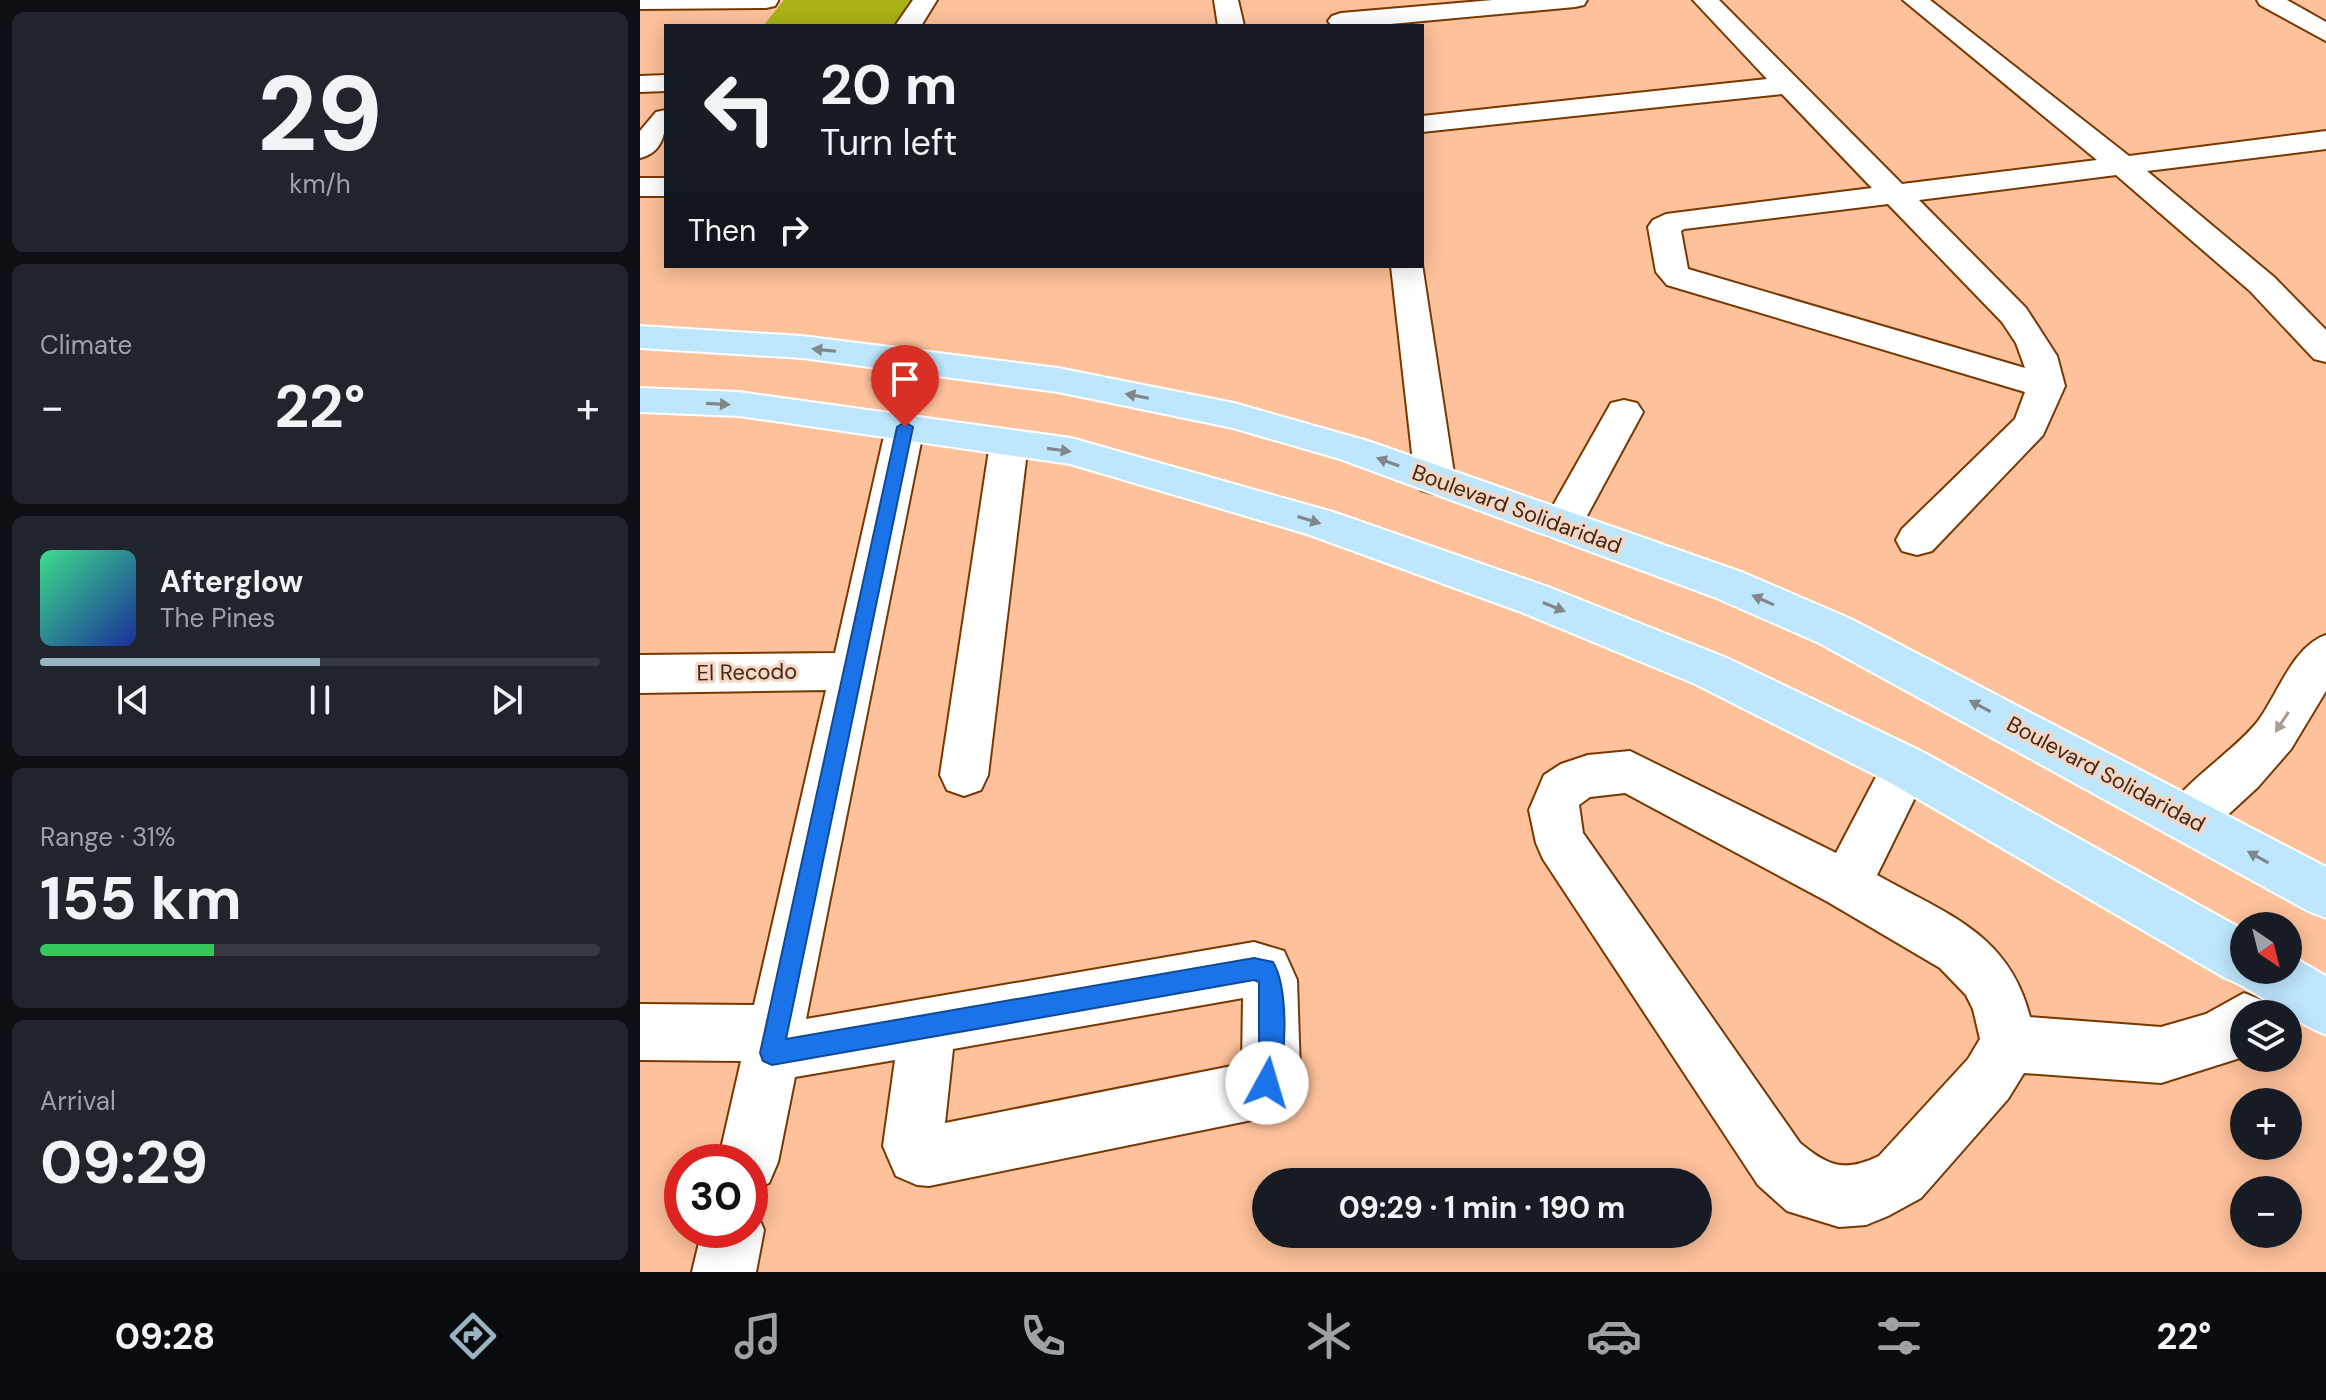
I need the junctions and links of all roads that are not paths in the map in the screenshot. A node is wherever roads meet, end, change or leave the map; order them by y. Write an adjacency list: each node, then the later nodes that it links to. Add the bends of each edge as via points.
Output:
1 (925, 0): 11 (street)
2 (1226, 0): 12 (street)
3 (1323, 0): 13 (street)
4 (1575, 0): 13 (street)
5 (1705, 0): 17 (street)
6 (1915, 0): 22 (street)
7 (2269, 0): 14 (street)
8 (767, 1): 9 (street); 10 (street)
9 (640, 2)
10 (747, 24)
11 (909, 24)
12 (1231, 24)
13 (1342, 24)
14 (2326, 33)
15 (664, 83): 16 (street)
16 (640, 84)
17 (1788, 85): 19 (street); 25 (street)
18 (664, 120): 21 (street)
19 (1424, 124)
20 (2326, 140): 22 (street)
21 (640, 149)
22 (2122, 165): 25 (street); 28 (street)
23 (640, 187): 24 (street)
24 (664, 187)
25 (1893, 193): 31 (street, via 2014,315 2033,340); 31 (street, via 1672,222 1664,227 1672,272)
26 (1407, 268): 36 (street)
27 (2326, 306): 28 (street)
28 (2290, 311): 30 (street)
29 (640, 337): 36 (main road, Boulevard Solidaridad, one-way to 29, via 1354,450 1234,416 1058,380 802,347)
30 (2326, 351)
31 (2047, 386): 38 (street, via 2030,426)
32 (640, 400): 34 (main road, one-way to 34, via 739,404)
33 (1624, 412): 37 (street)
34 (905, 427): 35 (main road); 40 (street)
35 (1009, 443): 42 (main road, one-way to 42, via 1071,451 1319,523 1536,600 1711,671); 43 (street)
36 (1435, 480): 37 (main road, Boulevard Solidaridad)
37 (1562, 525): 44 (main road, Boulevard Solidaridad, one-way to 37, via 1835,631 1729,585)
38 (1917, 540)
39 (2325, 655): 44 (street, one-way to 44, via 2274,735)
40 (854, 671): 41 (street, El Recodo); 51 (street)
41 (640, 674)
42 (1906, 767): 45 (street); 47 (main road)
43 (964, 775)
44 (2188, 819): 46 (main road, Boulevard Solidaridad, one-way to 44)
45 (1846, 885): 52 (street, via 1959,950 1985,976 1999,1002); 52 (street, via 1630,772 1597,773 1571,782 1556,799 1561,843 1779,1164 1809,1189 1839,1196 1866,1194 1900,1177 1988,1079)
46 (2326, 894)
47 (2230, 951)
48 (927, 1026): 48 (street, via 1265,970 1270,980 1271,1072 1257,1090 917,1155 913,1146); 51 (street)
49 (2230, 1031): 52 (street, via 2161,1055)
50 (640, 1032): 51 (street)
51 (774, 1043): 53 (street)
52 (2009, 1044)
53 (752, 1144)
54 (729, 1248): 55 (street)
55 (724, 1272)

